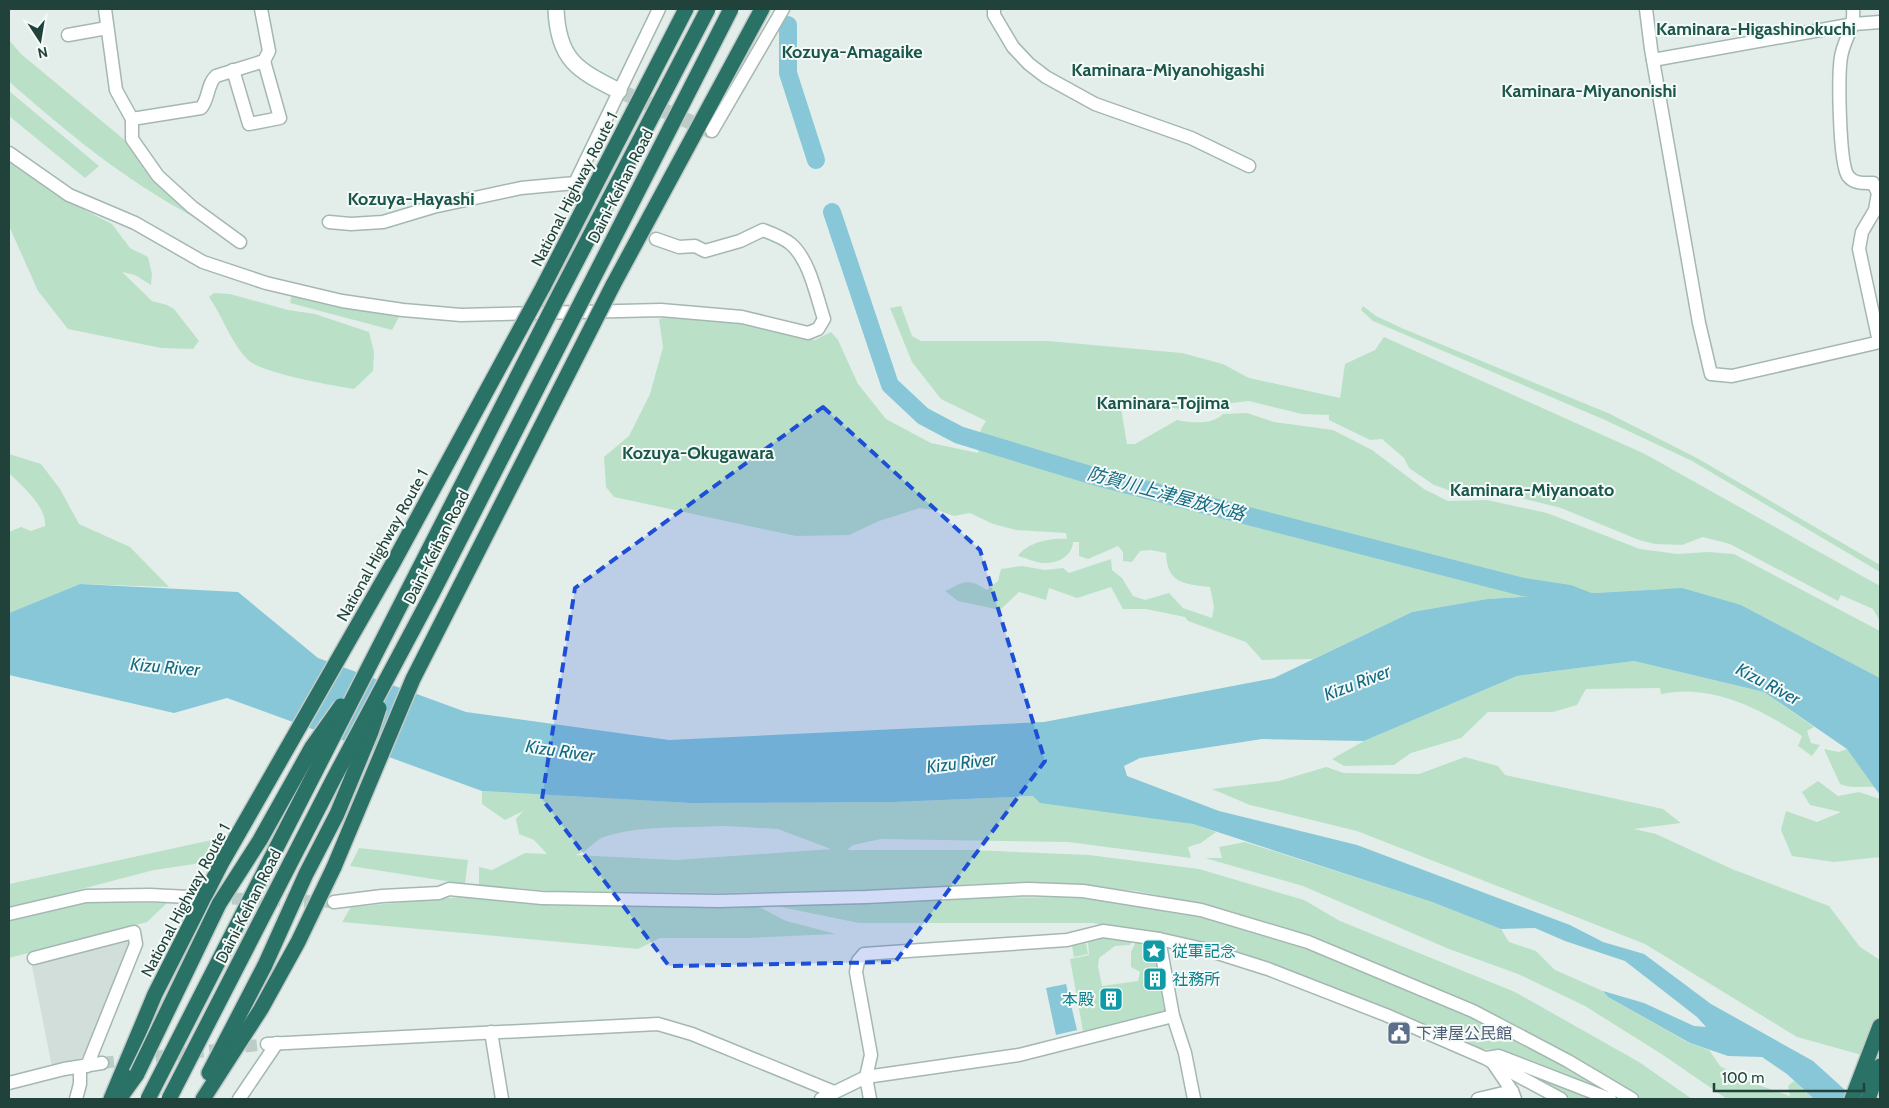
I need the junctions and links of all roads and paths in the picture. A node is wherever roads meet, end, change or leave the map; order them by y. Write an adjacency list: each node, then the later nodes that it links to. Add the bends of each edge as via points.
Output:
1 (105, 9): 17 (street)
2 (261, 9): 20 (street, via 269,51)
3 (556, 9): 23 (street, via 558,37 570,62)
4 (659, 9): 23 (street)
5 (686, 9): 52 (highway, National Highway Route 1, bridge, via 543,287 392,565 221,864 155,994)
6 (700, 9): 22 (highway, bridge)
7 (708, 9): 22 (highway, Daini-Keihan Road, bridge)
8 (731, 9): 24 (highway, Daini-Keihan Road, bridge)
9 (737, 9): 24 (highway, bridge)
10 (762, 9): 57 (highway, bridge, via 613,285 413,679 334,867 298,942 261,1009)
11 (783, 9): 26 (street)
12 (994, 9): 28 (street, via 994,16 1013,47 1046,77 1095,104 1191,138)
13 (1646, 9): 19 (street)
14 (1853, 9): 16 (street)
15 (1880, 22): 16 (street)
16 (1854, 24): 19 (street); 32 (street, via 1841,56 1844,163 1848,176 1855,182 1873,183 1878,193 1875,210 1862,232 1859,249)
17 (107, 28): 18 (street); 25 (street, via 116,90)
18 (68, 35)
19 (1653, 60): 32 (street, via 1699,323 1711,374 1732,376)
20 (264, 61): 21 (street); 21 (street, via 280,118 248,124)
21 (233, 70): 25 (street, via 212,80 206,103 201,108)
22 (672, 77): 33 (highway, Daini-Keihan Road, bridge)
23 (619, 91): 29 (street, via 575,183 522,188 433,207 383,222)
24 (682, 105): 34 (highway, Daini-Keihan Road, bridge)
25 (132, 120): 31 (street, via 132,140 158,176 192,207)
26 (712, 131)
27 (9, 153): 30 (street, via 69,196 135,223 204,262 266,283 342,302 461,314 661,310 742,317 808,333 818,329 824,319 805,263 791,244 770,232 763,230 740,241 705,251)
28 (1249, 166)
29 (329, 222)
30 (656, 239)
31 (240, 242)
32 (1880, 342)
33 (369, 666): 53 (highway, bridge, via 312,747 260,840 219,904 137,1074); 54 (highway, Daini-Keihan Road, bridge)
34 (391, 673): 55 (highway, Daini-Keihan Road, bridge); 56 (highway, bridge, via 372,732 337,814)
35 (190, 897): 37 (street, via 86,896)
36 (334, 902): 66 (street, via 439,893 449,889 542,898 643,900 866,897 1028,889 1083,891 1136,898 1201,910 1308,942 1473,1011)
37 (9, 914)
38 (1159, 939): 40 (street); 43 (street, via 1268,969 1432,1033); 47 (street, via 1103,930 1067,940 864,954 858,960 856,972 871,1055)
39 (34, 958): 45 (street, via 134,932 136,944)
40 (1173, 1016): 47 (street, via 1019,1055); 62 (street, via 1185,1053)
41 (1880, 1026): 67 (highway)
42 (492, 1032): 49 (street, via 658,1024 692,1034); 58 (street, via 272,1044); 59 (street)
43 (1488, 1059): 50 (street); 64 (street); 65 (street, via 1500,1056)
44 (102, 1063): 45 (street)
45 (84, 1066): 48 (street); 51 (street)
46 (1880, 1066): 68 (highway)
47 (866, 1077): 49 (street); 61 (street)
48 (9, 1083)
49 (834, 1092): 60 (street)
50 (1514, 1095): 63 (street)
51 (76, 1099)
52 (111, 1099)
53 (119, 1099)
54 (148, 1099)
55 (169, 1099)
56 (197, 1099)
57 (203, 1099)
58 (240, 1099)
59 (502, 1099)
60 (821, 1099)
61 (870, 1099)
62 (1194, 1099)
63 (1478, 1099)
64 (1561, 1099)
65 (1610, 1099)
66 (1632, 1099)
67 (1852, 1099)
68 (1868, 1099)

